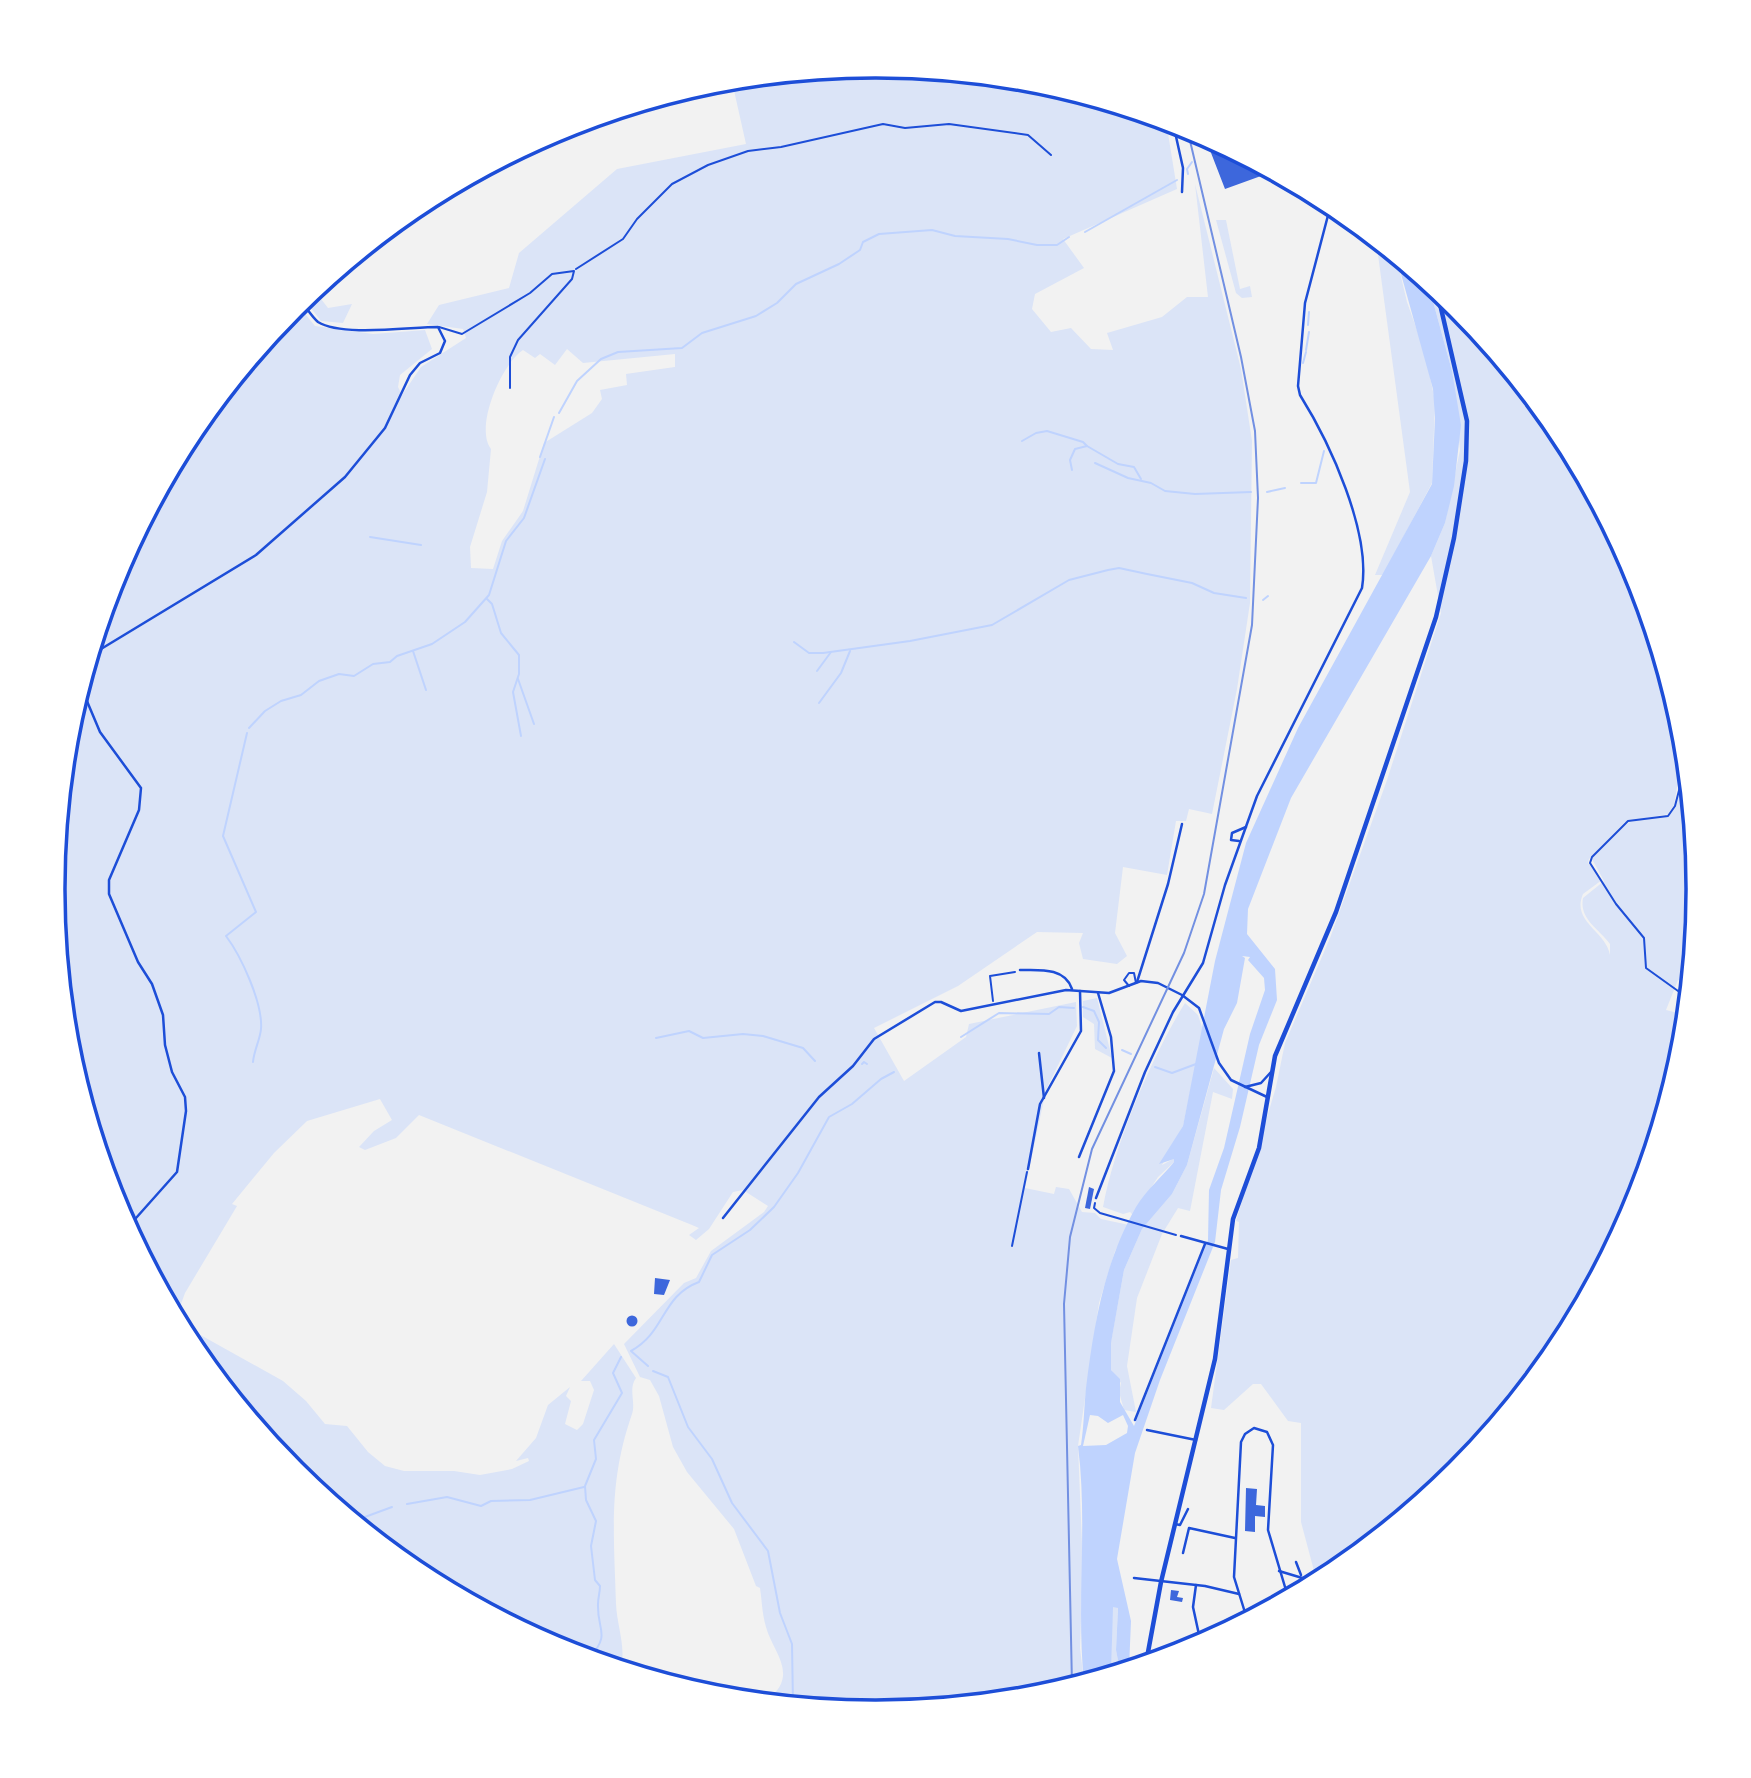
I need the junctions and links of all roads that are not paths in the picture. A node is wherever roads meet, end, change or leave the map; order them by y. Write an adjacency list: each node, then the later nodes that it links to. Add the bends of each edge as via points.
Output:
1 (1176, 136): 2 (street, via 1183,168)
2 (1182, 192)
3 (1328, 216): 12 (street, via 1305,303 1298,386 1351,500 1364,579 1355,607 1269,769)
4 (1441, 308): 23 (main road, via 1468,437 1450,556 1436,617 1349,876)
5 (308, 310): 6 (street, via 319,323 342,327 378,331)
6 (438, 327): 7 (lane, via 462,334 530,293 552,274 574,271 518,340 510,358); 8 (street, via 445,341 443,350 414,370 386,428 345,477 256,555)
7 (510, 388)
8 (102, 649)
9 (87, 701): 31 (street, via 100,732 141,788 139,810 109,880 109,894 152,984 163,1015 169,1061 186,1104 177,1172)
10 (1680, 788): 19 (lane, via 1668,816 1628,821 1590,863 1644,938 1646,968)
11 (1182, 824): 15 (street)
12 (1246, 827): 13 (street); 13 (street, via 1231,835 1233,842)
13 (1241, 840): 21 (street, via 1203,963)
14 (1020, 970): 17 (street, via 1054,972 1066,978)
15 (1136, 984): 16 (street); 16 (lane, via 1135,974 1129,972 1124,980); 21 (street, via 1148,981)
16 (1130, 986): 20 (street)
17 (1072, 989): 18 (street); 30 (street, via 961,1011 935,1002 880,1034 819,1097)
18 (1080, 991): 20 (street); 26 (street, via 1081,1031)
19 (1679, 992)
20 (1098, 993): 27 (street, via 1111,1037 1114,1071)
21 (1180, 993): 24 (street, via 1203,1014 1226,1074); 29 (street)
22 (1039, 1053): 26 (street)
23 (1272, 1070): 24 (street); 25 (main road)
24 (1251, 1089): 25 (street)
25 (1267, 1097): 34 (main road, via 1259,1148 1236,1208)
26 (1044, 1098): 28 (street)
27 (1079, 1157)
28 (1028, 1169)
29 (1096, 1198)
30 (723, 1218)
31 (135, 1219)
32 (1181, 1236): 33 (street)
33 (1205, 1244): 34 (street); 35 (street)
34 (1228, 1249): 37 (main road, via 1216,1359)
35 (1135, 1420)
36 (1147, 1430): 37 (street)
37 (1196, 1440): 39 (main road)
38 (1188, 1509): 39 (street, via 1180,1525)
39 (1175, 1524): 46 (main road)
40 (1235, 1538): 41 (street, via 1189,1528); 43 (street, via 1241,1442 1247,1431 1259,1428 1270,1435 1273,1445 1267,1526); 49 (street, via 1234,1577)
41 (1183, 1553)
42 (1296, 1562): 44 (street)
43 (1279, 1571): 44 (street); 48 (street)
44 (1302, 1577)
45 (1134, 1578): 46 (street)
46 (1161, 1582): 47 (street); 52 (main road)
47 (1196, 1585): 49 (street); 51 (street, via 1193,1607)
48 (1285, 1588)
49 (1239, 1594): 50 (street)
50 (1244, 1611)
51 (1198, 1633)
52 (1148, 1652)

